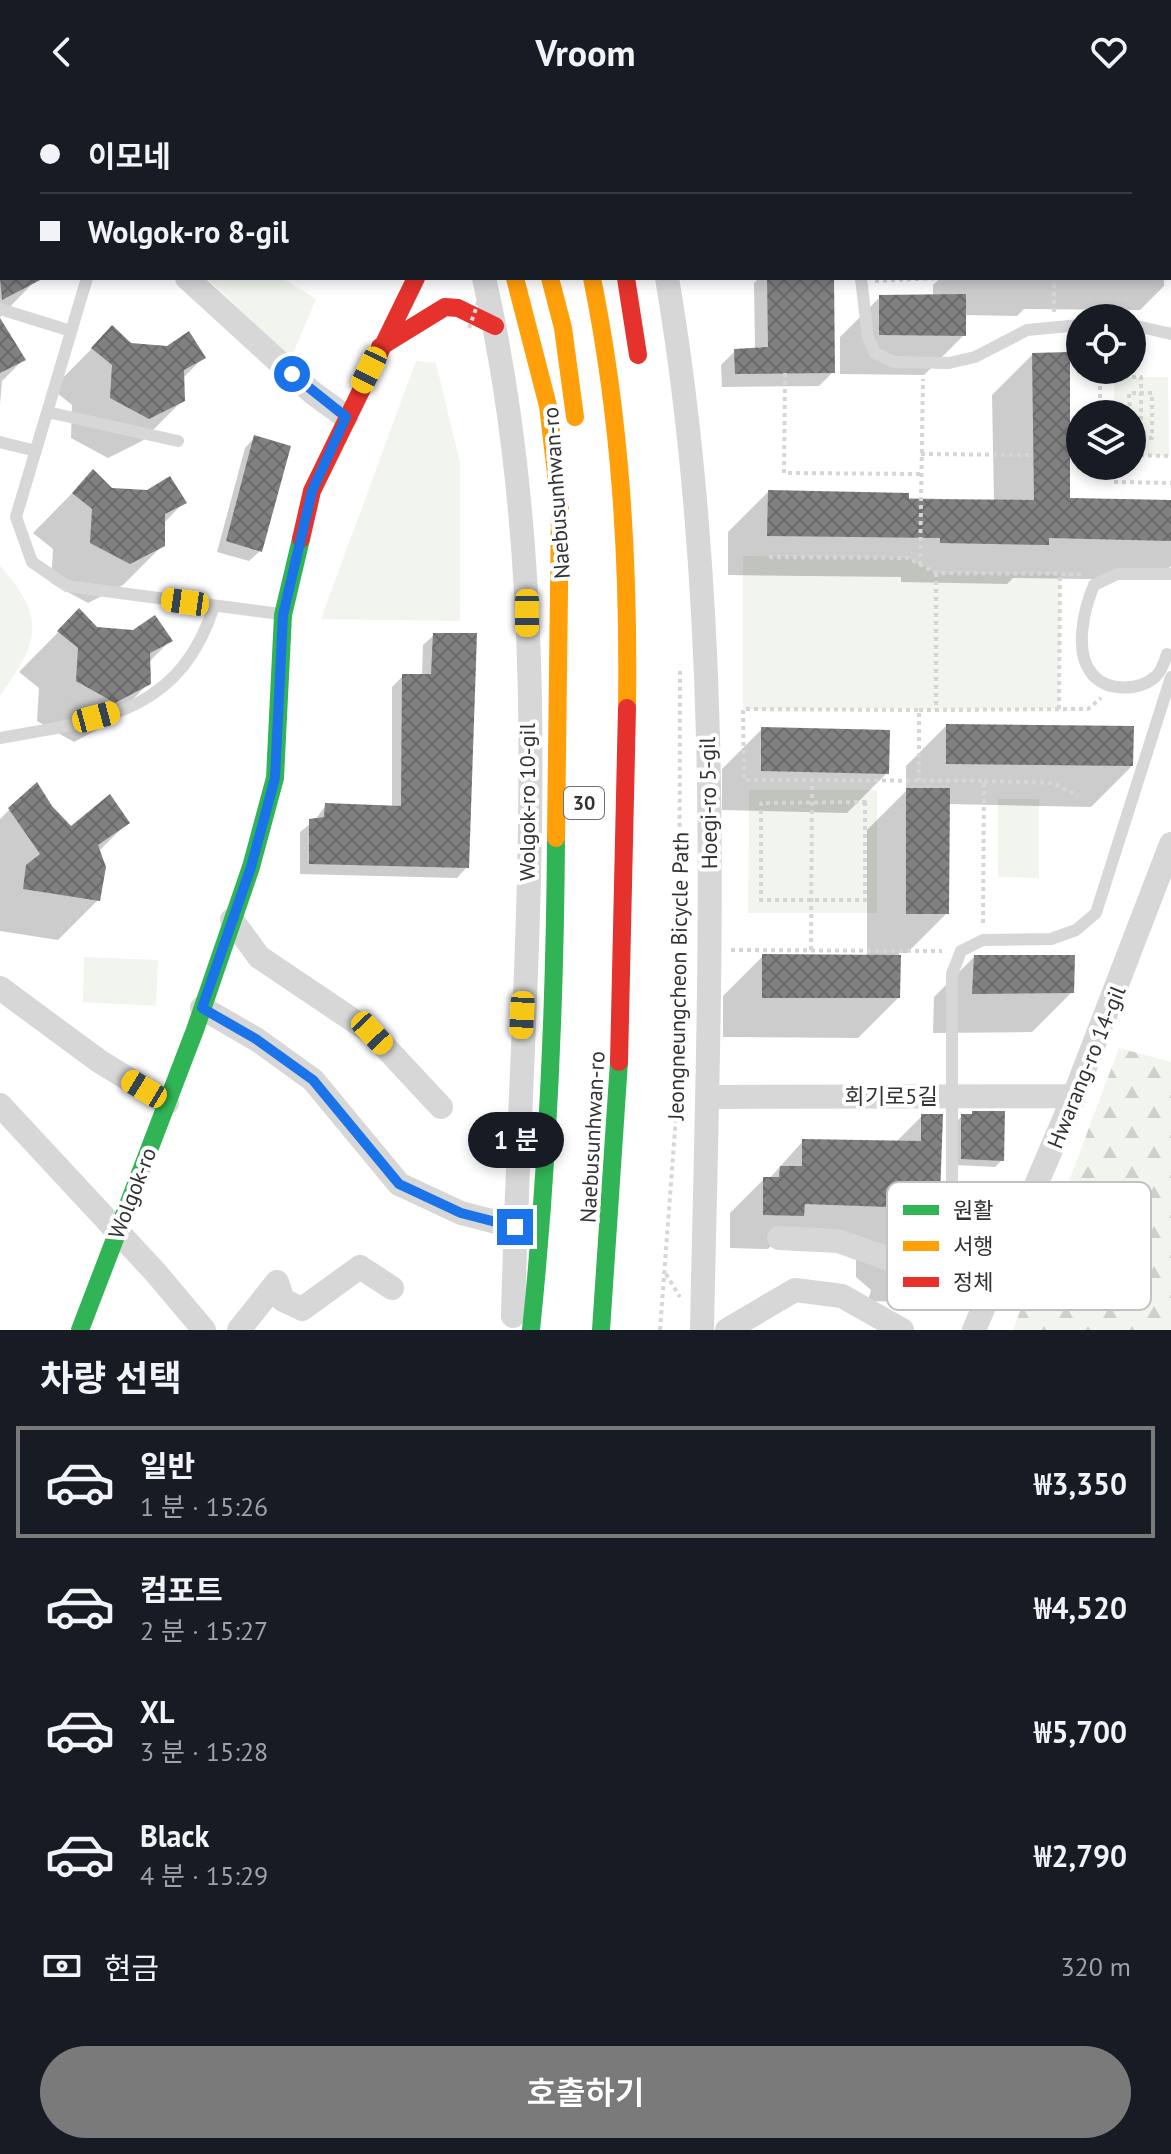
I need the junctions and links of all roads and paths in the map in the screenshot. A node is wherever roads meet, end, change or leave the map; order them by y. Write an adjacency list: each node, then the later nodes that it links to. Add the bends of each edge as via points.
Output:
1 (86, 280): 19 (lane)
2 (189, 280): 27 (street)
3 (415, 280): 21 (main road, Wolgok-ro)
4 (484, 280): 17 (path, bridge)
5 (485, 280): 14 (street, Wolgok-ro 10-gil)
6 (516, 280): 88 (main road, via 548,406 560,507 555,979 543,1214)
7 (551, 280): 28 (main road, Naebusunhwan-ro, via 563,328)
8 (592, 280): 89 (main road, Naebusunhwan-ro / 30, via 620,427 628,567 625,963)
9 (667, 280): 65 (street, Hoegi-ro 5-gil, via 692,438 704,604)
10 (861, 280): 22 (lane, via 868,338 875,353 894,362)
11 (1054, 280): 15 (path)
12 (626, 281): 23 (main road)
13 (0, 309): 19 (lane)
14 (495, 326): 21 (main road, via 445,307); 78 (street, Wolgok-ro 10-gil, via 523,525 527,613 526,932)
15 (1054, 326): 16 (lane); 22 (lane, via 1027,330 975,357)
16 (1066, 326)
17 (469, 328)
18 (1146, 328): 20 (lane)
19 (71, 331): 26 (lane)
20 (1171, 334)
21 (380, 347): 27 (main road, Wolgok-ro)
22 (923, 363): 33 (path)
23 (639, 371)
24 (785, 373): 37 (path, via 784,473)
25 (1129, 400): 29 (path, via 1129,393 1152,393 1152,438)
26 (47, 412): 30 (lane); 32 (lane)
27 (346, 417): 47 (main road, Wolgok-ro, via 312,491)
28 (577, 434)
29 (1146, 438)
30 (178, 441)
31 (0, 442): 32 (lane)
32 (36, 451): 46 (lane, via 16,517 32,562 67,586)
33 (921, 454): 34 (path); 37 (path)
34 (1033, 455)
35 (1146, 455): 36 (path)
36 (1169, 456)
37 (921, 474): 41 (path)
38 (1114, 480): 39 (path)
39 (1171, 483)
40 (769, 557): 41 (path, via 908,558)
41 (920, 565): 42 (path)
42 (936, 573): 43 (path); 54 (path)
43 (1060, 574): 44 (path); 52 (path)
44 (1117, 574): 45 (lane); 51 (lane, via 1094,585 1084,609 1084,656 1093,676)
45 (1171, 574)
46 (214, 606): 47 (lane); 55 (lane, via 204,639 180,674 137,707)
47 (283, 615): 63 (main road, Wolgok-ro, via 275,778)
48 (681, 654): 90 (path, Jeongneungcheon Bicycle Path, via 679,1076)
49 (1167, 654): 51 (lane, via 1159,675 1140,687)
50 (1171, 677): 64 (lane, via 1096,913 1076,930 1051,939)
51 (1113, 687): 52 (path, via 1088,709)
52 (1059, 709): 54 (path)
53 (919, 710): 54 (path); 56 (path, via 743,709 744,780); 57 (path)
54 (936, 710)
55 (0, 738)
56 (812, 781): 57 (path); 60 (path)
57 (919, 781): 58 (path)
58 (984, 781): 59 (path, via 1053,783); 64 (path)
59 (1078, 796)
60 (812, 802): 62 (path); 62 (path, via 761,803 761,900); 62 (path, via 865,802 865,900)
61 (1171, 844): 71 (street, Hwarang-ro 14-gil)
62 (811, 900): 66 (path)
63 (232, 920): 69 (main road, Wolgok-ro); 74 (street, via 259,957 372,1033)
64 (983, 940): 67 (lane)
65 (710, 950): 66 (path); 72 (street, Hoegi-ro 5-gil)
66 (811, 950): 67 (path)
67 (961, 951): 70 (lane, via 952,974)
68 (0, 988): 73 (street)
69 (202, 1008): 73 (main road, Wolgok-ro); 78 (street, via 313,1080 399,1184 461,1213)
70 (953, 1096): 71 (street, 회기로5길); 72 (street, 회기로5길); 76 (lane)
71 (1074, 1096): 77 (street, Hwarang-ro 14-gil)
72 (707, 1097): 91 (street, Hoegi-ro 5-gil)
73 (167, 1103): 79 (main road, Wolgok-ro)
74 (441, 1107)
75 (3, 1112): 79 (street)
76 (952, 1182)
77 (1037, 1182)
78 (515, 1227): 87 (street, Wolgok-ro 10-gil)
79 (117, 1232): 84 (street); 85 (main road, Wolgok-ro)
80 (779, 1238): 81 (street, via 838,1241)
81 (887, 1258)
82 (392, 1288): 86 (street, via 360,1267 302,1309 283,1300 277,1282)
83 (983, 1310): 94 (street, Hwarang-ro 14-gil)
84 (201, 1329)
85 (80, 1330)
86 (239, 1330)
87 (512, 1330)
88 (531, 1330)
89 (601, 1330)
90 (660, 1330)
91 (702, 1330)
92 (727, 1330): 93 (street, via 795,1290 842,1296)
93 (902, 1330)
94 (974, 1330)

